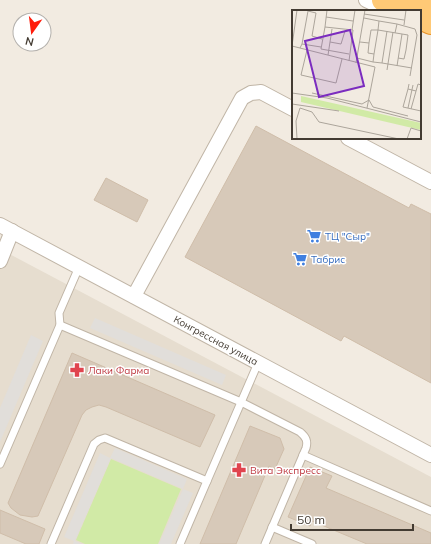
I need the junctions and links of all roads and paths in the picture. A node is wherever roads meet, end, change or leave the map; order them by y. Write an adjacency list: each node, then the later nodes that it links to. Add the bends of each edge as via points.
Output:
1 (366, 0): 5 (street)
2 (383, 0): 6 (highway)
3 (418, 0): 4 (highway)
4 (431, 6)
5 (387, 10)
6 (404, 10)
7 (421, 18): 8 (highway)
8 (431, 23)
9 (421, 24): 10 (street)
10 (431, 28)
11 (292, 108): 17 (street, via 261,92 250,93 242,98)
12 (350, 139): 13 (street)
13 (431, 182)
14 (6, 228): 15 (street); 16 (street, Конгрессная улица)
15 (0, 261)
16 (79, 267): 17 (street, Конгрессная улица); 18 (lane, via 59,313)
17 (134, 296): 19 (street, Конгрессная улица)
18 (60, 325): 20 (lane); 23 (lane)
19 (258, 363): 20 (lane); 21 (street, Конгрессная улица)
20 (241, 402): 22 (lane, via 306,437 307,444); 24 (lane)
21 (431, 455)
22 (303, 456): 25 (lane, via 322,468); 26 (lane)
23 (0, 464)
24 (207, 481): 27 (lane, via 111,440 98,440); 28 (lane)
25 (431, 511)
26 (272, 527): 29 (lane); 30 (lane)
27 (51, 544)
28 (180, 544)
29 (265, 544)
30 (312, 544)

